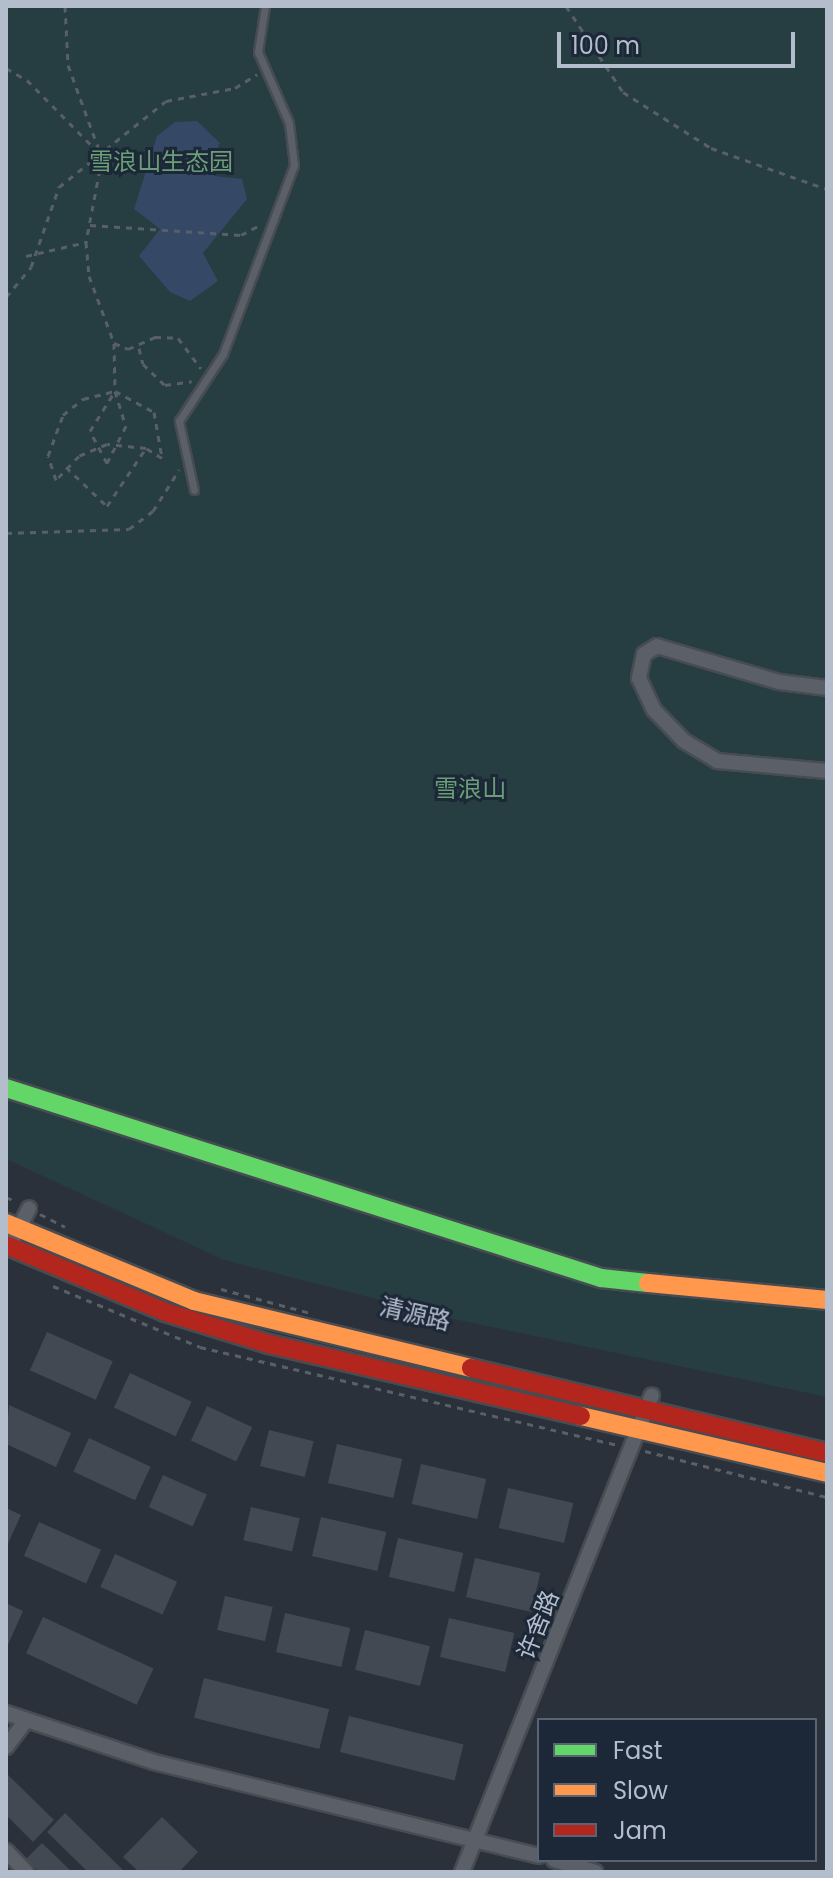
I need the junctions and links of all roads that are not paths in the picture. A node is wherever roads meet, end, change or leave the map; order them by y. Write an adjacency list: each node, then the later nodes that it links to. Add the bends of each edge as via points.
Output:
1 (265, 6): 2 (lane, via 257,29 265,67 289,123 294,165 223,354 179,421)
2 (194, 490)
3 (827, 688): 4 (street, via 779,682 657,646 644,654 639,678 654,710 684,741 717,761)
4 (827, 771)
5 (6, 1088): 9 (street, via 601,1278)
6 (29, 1208): 7 (street)
7 (12, 1226): 8 (street); 10 (street, 清源路, via 194,1301 285,1328)
8 (7, 1249): 11 (street, via 165,1312 269,1344)
9 (827, 1300)
10 (652, 1401): 11 (street, 许舍路); 12 (street, 清源路)
11 (645, 1427): 13 (street); 17 (street, 许舍路)
12 (827, 1453)
13 (827, 1473)
14 (6, 1713): 15 (street)
15 (25, 1722): 16 (street); 17 (street, via 154,1762)
16 (6, 1747)
17 (475, 1837): 19 (street); 22 (street, 许舍路)
18 (6, 1851): 21 (street)
19 (537, 1855)
20 (561, 1862): 23 (street)
21 (26, 1872)
22 (462, 1872)
23 (595, 1872)

